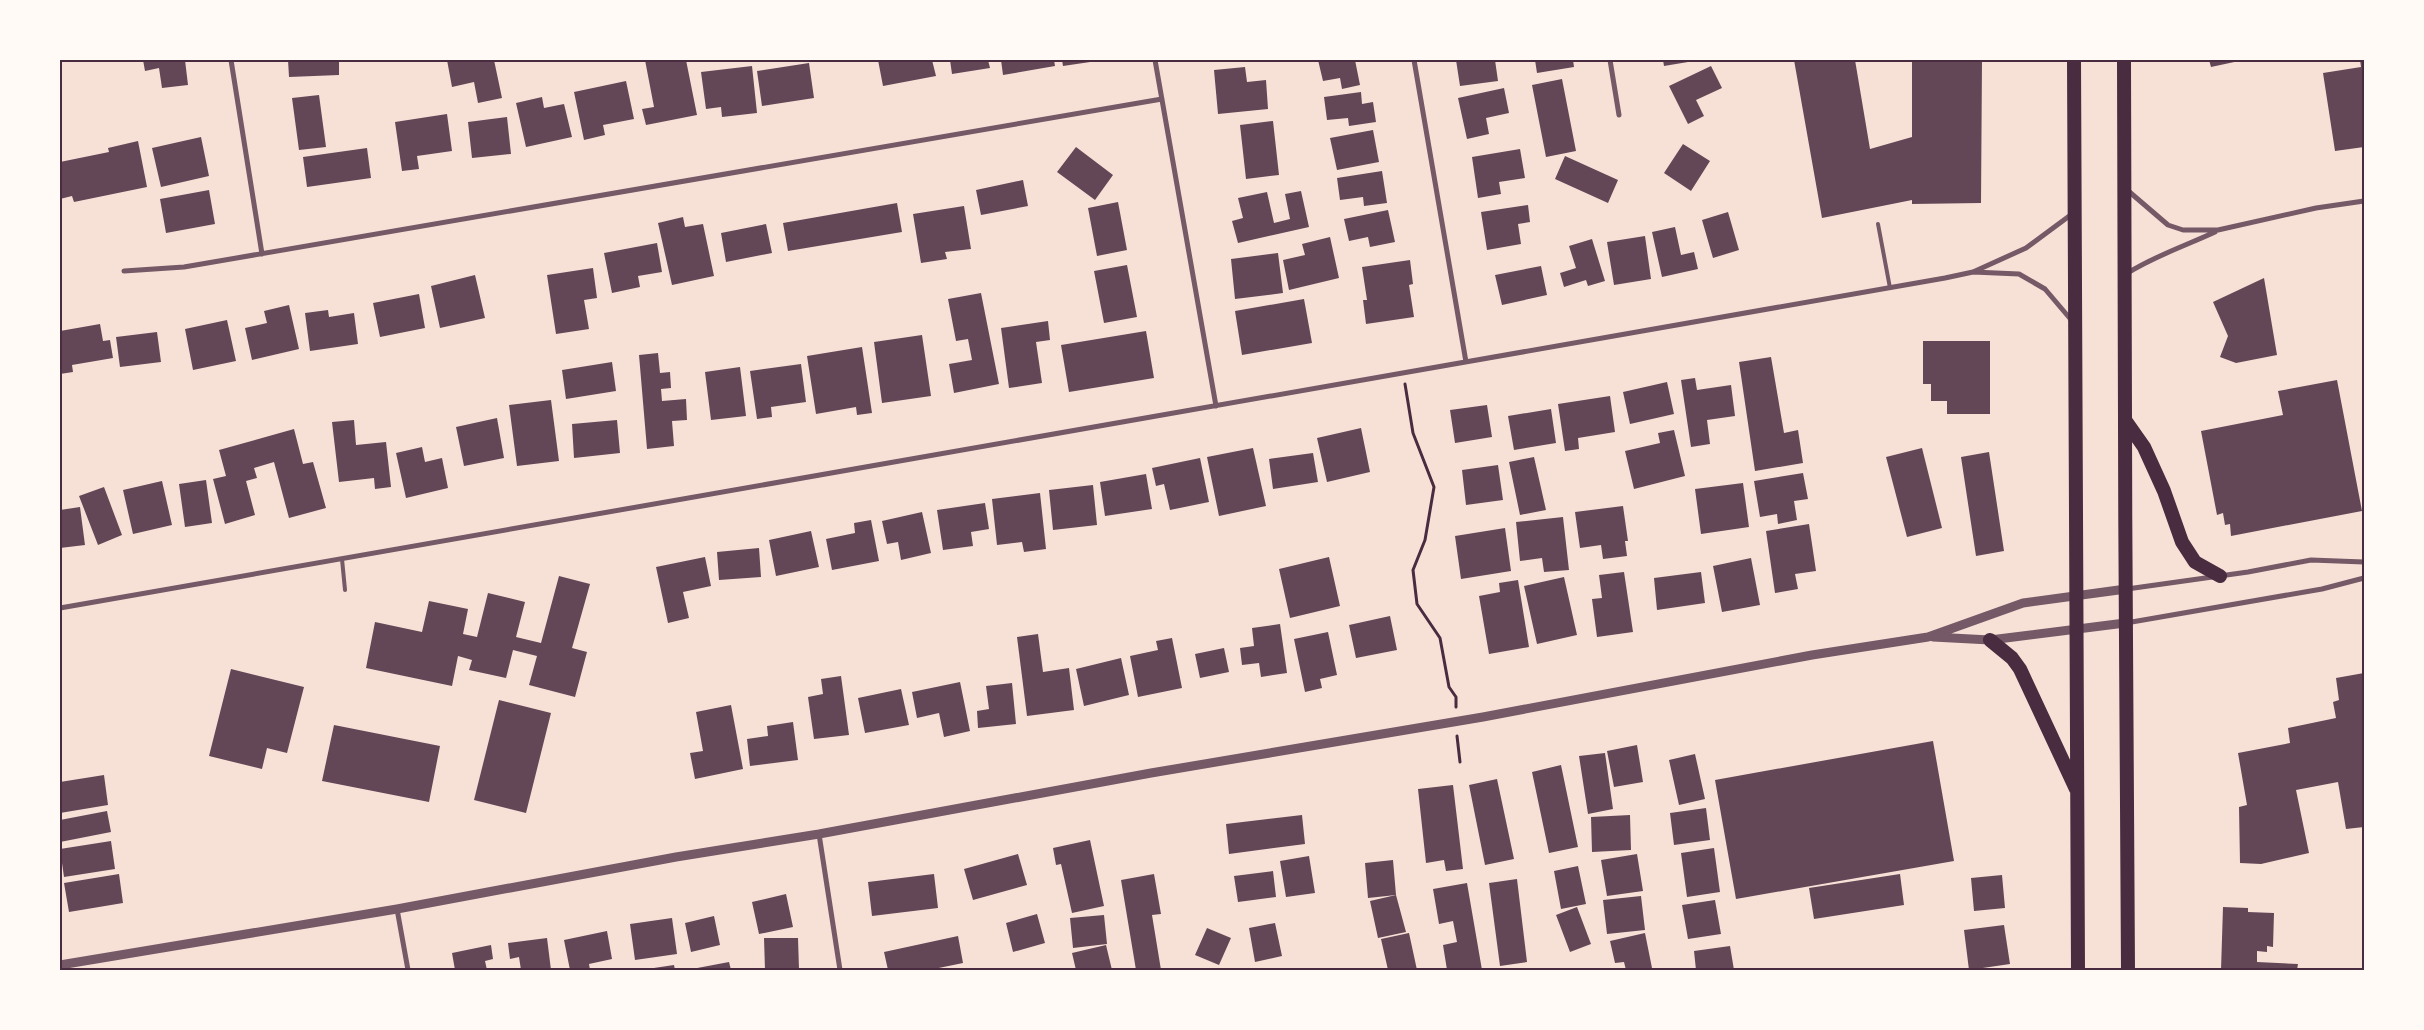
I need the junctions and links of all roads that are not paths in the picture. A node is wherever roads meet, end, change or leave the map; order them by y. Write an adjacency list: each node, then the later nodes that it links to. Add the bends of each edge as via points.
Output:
1 (232, 60): 14 (street)
2 (1155, 60): 7 (street)
3 (1414, 60): 20 (street)
4 (1610, 60): 8 (street)
5 (2074, 60): 11 (highway)
6 (2124, 60): 9 (highway)
7 (1162, 100): 14 (street); 21 (street)
8 (1619, 115)
9 (2124, 187): 13 (street, via 2168,224 2183,230); 17 (highway)
10 (2364, 201): 13 (street)
11 (2074, 212): 16 (street, via 2026,248); 19 (highway)
12 (1878, 224): 18 (lane)
13 (2218, 230): 17 (street, via 2146,261)
14 (262, 254): 15 (street, via 184,267)
15 (124, 271)
16 (1973, 272): 18 (street); 19 (street, via 2019,274 2045,289)
17 (2124, 275): 22 (highway)
18 (1890, 288): 20 (street)
19 (2076, 327): 29 (highway)
20 (1466, 362): 21 (street)
21 (1216, 406): 23 (street)
22 (2125, 420): 25 (highway, via 2144,447 2182,542 2195,562); 27 (highway)
23 (342, 559): 28 (lane); 30 (street)
24 (2364, 562): 25 (street, via 2311,560)
25 (2220, 576): 27 (street)
26 (2364, 578): 31 (street, via 2322,589)
27 (2126, 589): 29 (street); 31 (highway)
28 (345, 590)
29 (2076, 596): 32 (highway); 33 (street, via 2023,603)
30 (60, 608)
31 (2125, 623): 32 (street); 42 (highway)
32 (2076, 630): 34 (street); 35 (highway)
33 (1928, 637): 34 (street); 36 (street, via 1812,655)
34 (1990, 640): 35 (highway, via 2020,669)
35 (2078, 794): 41 (highway)
36 (819, 834): 37 (street, via 667,858); 40 (street)
37 (397, 909): 38 (street); 39 (street)
38 (60, 965)
39 (408, 970)
40 (840, 970)
41 (2078, 970)
42 (2128, 970)

